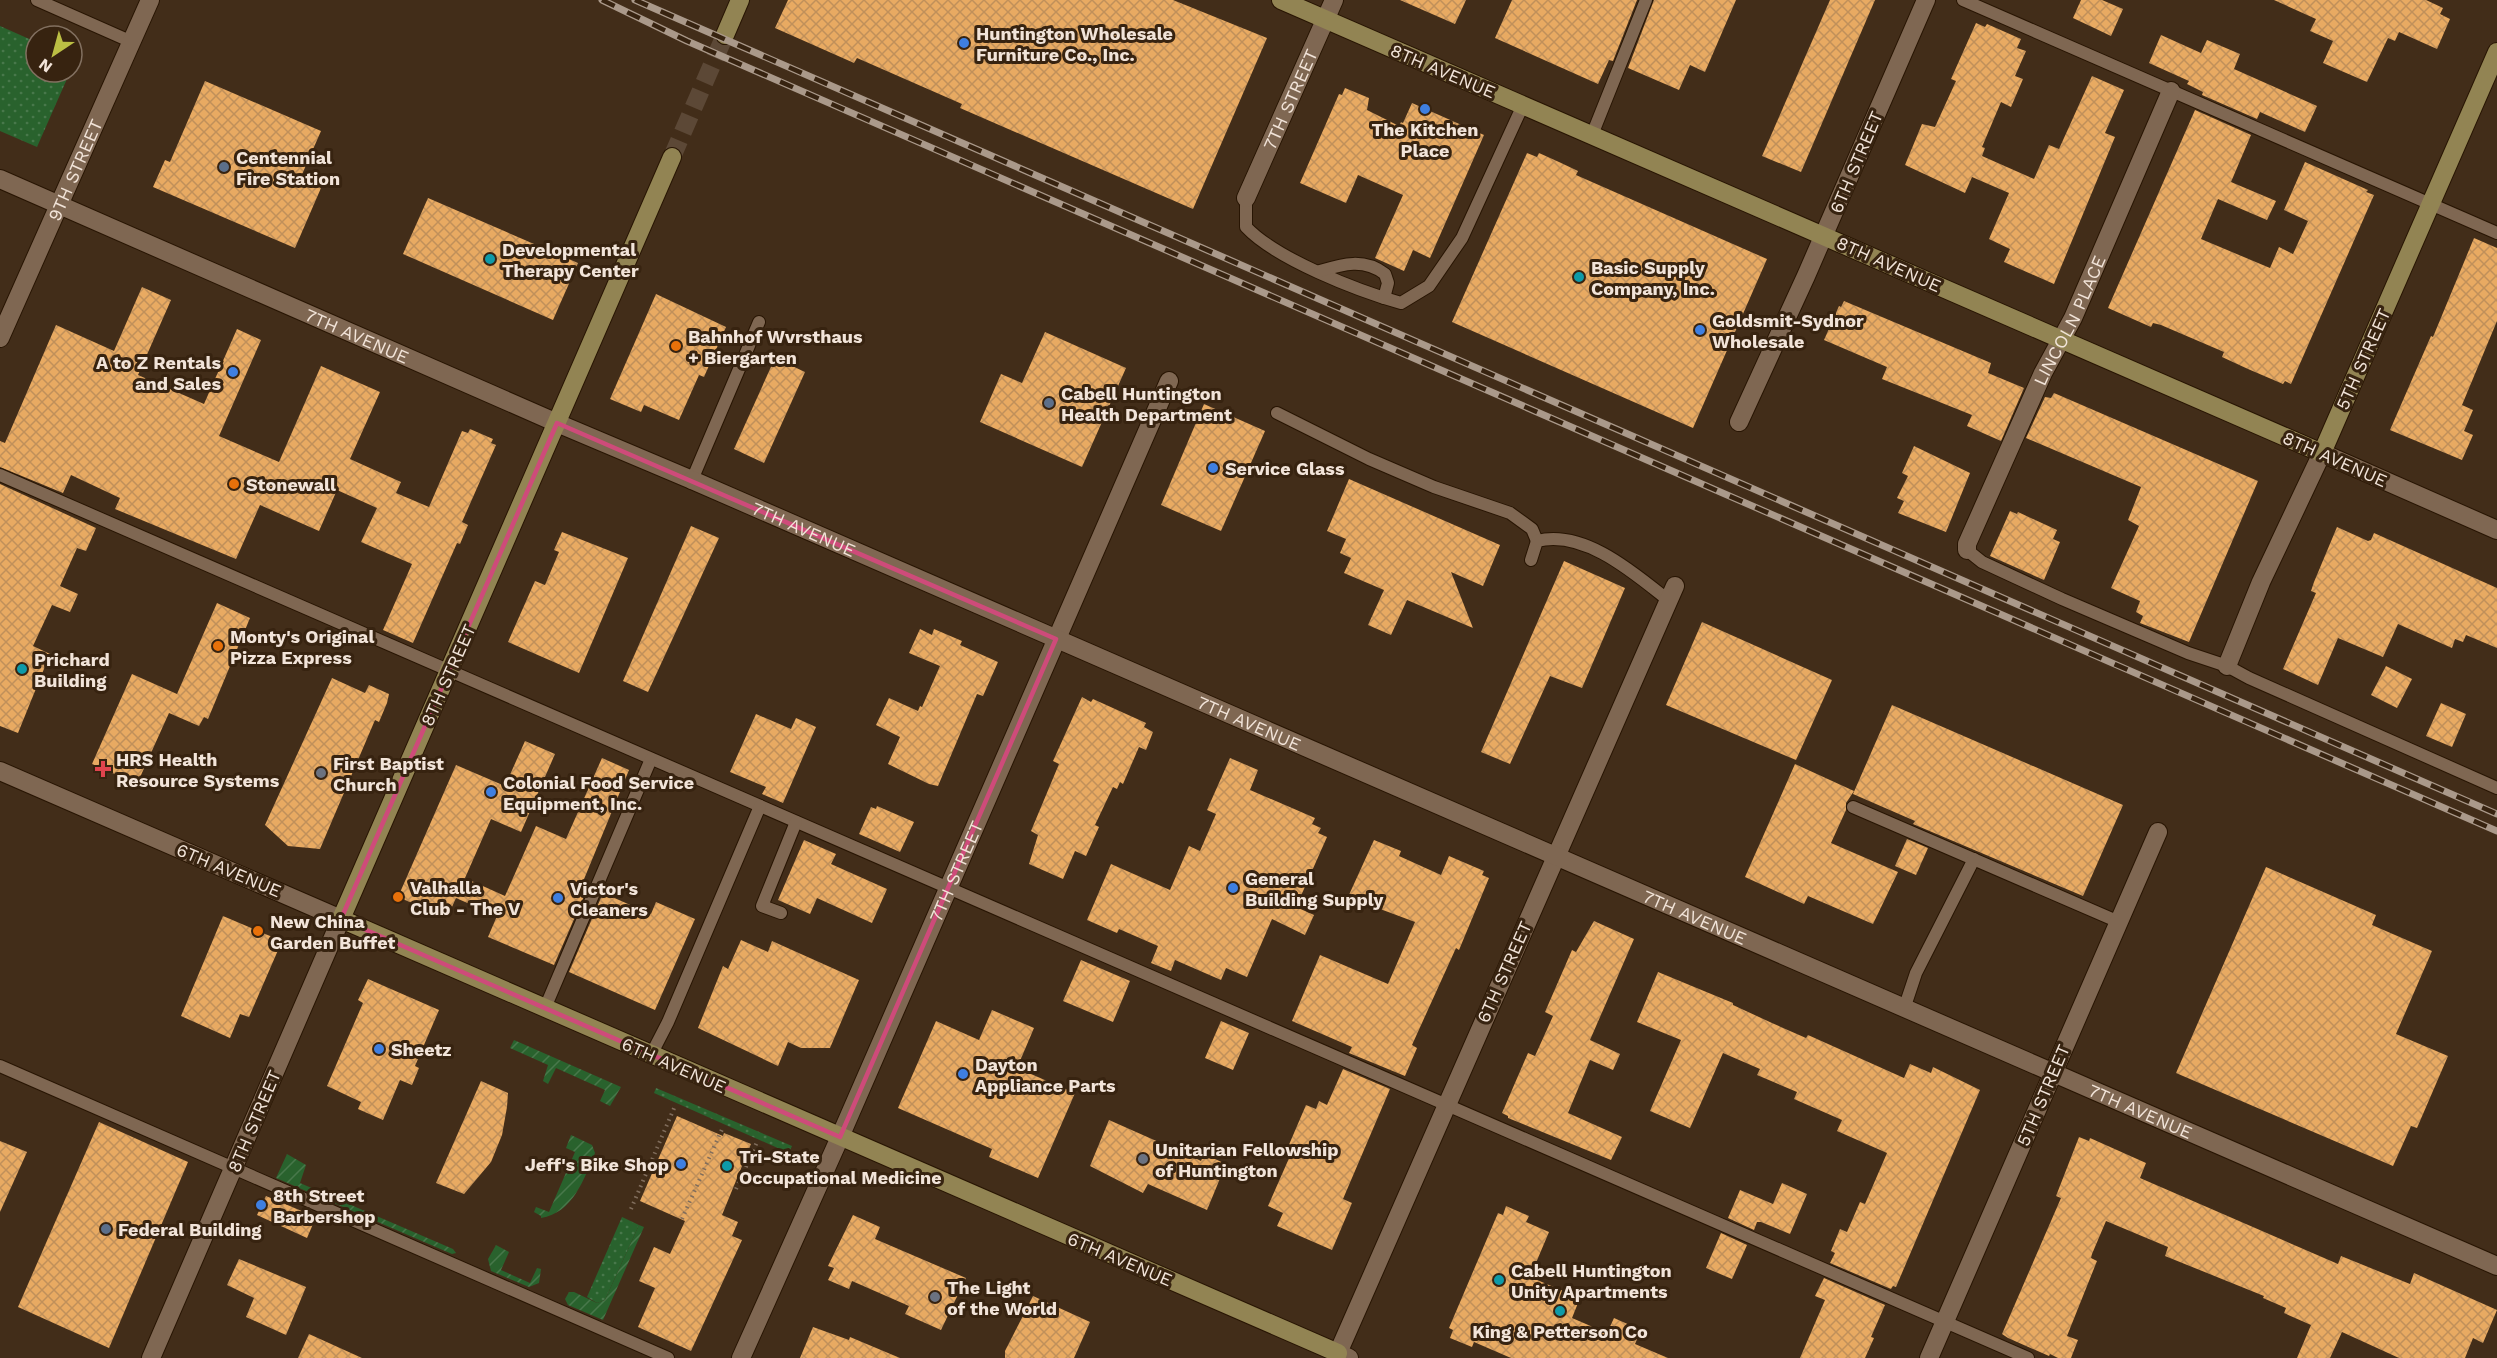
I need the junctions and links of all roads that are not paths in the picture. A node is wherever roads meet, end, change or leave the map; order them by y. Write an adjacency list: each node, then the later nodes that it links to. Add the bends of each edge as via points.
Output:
1 (37, 0): 11 (lane)
2 (150, 0): 11 (street, 9TH STREET)
3 (740, 0): 10 (main road)
4 (1281, 0): 9 (main road, 8TH AVENUE)
5 (1334, 0): 9 (street, 7TH STREET)
6 (1646, 0): 15 (lane)
7 (1926, 0): 22 (street, 6TH STREET)
8 (1963, 0): 13 (lane)
9 (1325, 19): 14 (main road, 8TH AVENUE); 18 (street, 7TH STREET)
10 (725, 35)
11 (132, 42): 20 (street, 9TH STREET)
12 (2497, 52): 19 (main road, 5TH STREET)
13 (2171, 91): 19 (lane); 27 (street, LINCOLN PLACE)
14 (1523, 105): 15 (main road, 8TH AVENUE); 24 (lane, via 1462,238 1429,286 1401,303)
15 (1592, 135): 22 (main road, 8TH AVENUE)
16 (672, 157): 31 (main road, 8TH STREET)
17 (0, 179): 20 (street, 7TH AVENUE)
18 (1246, 198): 23 (lane, via 1246,227 1257,239)
19 (2431, 204): 21 (lane); 32 (main road, 5TH STREET)
20 (59, 205): 26 (street, 9TH STREET); 31 (street, 7TH AVENUE)
21 (2497, 233)
22 (1824, 236): 27 (main road, 8TH AVENUE); 30 (street, 6TH STREET)
23 (1320, 271): 24 (lane); 24 (lane, via 1345,263 1368,264 1385,274 1388,283)
24 (1384, 298)
25 (759, 322): 34 (lane)
26 (0, 338)
27 (2061, 339): 32 (main road, 8TH AVENUE); 37 (street, LINCOLN PLACE)
28 (1168, 381): 40 (street, 7TH STREET)
29 (1277, 413): 36 (lane, via 1379,464 1510,513 1532,529)
30 (1739, 422)
31 (557, 423): 34 (street, 7TH AVENUE); 42 (main road, 8TH STREET)
32 (2322, 453): 35 (street, 8TH AVENUE); 41 (street, 5TH STREET, via 2261,582)
33 (0, 475): 42 (lane)
34 (692, 480): 40 (street, 7TH AVENUE)
35 (2497, 530)
36 (1537, 541): 38 (lane); 39 (lane, via 1560,538 1583,545)
37 (1968, 550): 41 (lane, via 1982,562 2062,599)
38 (1531, 560)
39 (1672, 593): 50 (street, 6TH STREET)
40 (1056, 639): 50 (street, 7TH AVENUE); 52 (street, 7TH STREET)
41 (2228, 666): 45 (lane)
42 (450, 671): 43 (lane); 54 (main road, 8TH STREET)
43 (651, 759): 46 (lane); 56 (lane)
44 (0, 771): 54 (street, 6TH AVENUE)
45 (2497, 788)
46 (760, 806): 48 (lane); 58 (lane)
47 (1853, 807): 51 (lane)
48 (796, 822): 52 (lane); 53 (lane, via 762,906)
49 (2158, 832): 55 (street, 5TH STREET)
50 (1554, 856): 57 (street, 7TH AVENUE); 61 (street, 6TH STREET)
51 (1974, 859): 55 (lane); 57 (lane, via 1916,973)
52 (947, 888): 61 (lane); 62 (street, 7TH STREET)
53 (781, 914)
54 (341, 919): 56 (main road, 6TH AVENUE); 63 (street, 8TH STREET)
55 (2119, 922): 60 (street, 5TH STREET)
56 (545, 1008): 58 (main road, 6TH AVENUE)
57 (1904, 1009): 60 (street, 7TH AVENUE)
58 (651, 1055): 62 (main road, 6TH AVENUE)
59 (0, 1066): 63 (lane)
60 (2052, 1074): 64 (street, 7TH AVENUE); 65 (street, 5TH STREET)
61 (1446, 1104): 65 (lane); 66 (street, 6TH STREET)
62 (840, 1137): 66 (main road, 6TH AVENUE); 69 (street, 7TH STREET)
63 (233, 1169): 67 (street, 8TH STREET); 68 (lane)
64 (2497, 1266)
65 (1945, 1322): 70 (street, 5TH STREET); 71 (lane)
66 (1341, 1356)
67 (151, 1358)
68 (668, 1358)
69 (741, 1358)
70 (1929, 1358)
71 (2028, 1358)

